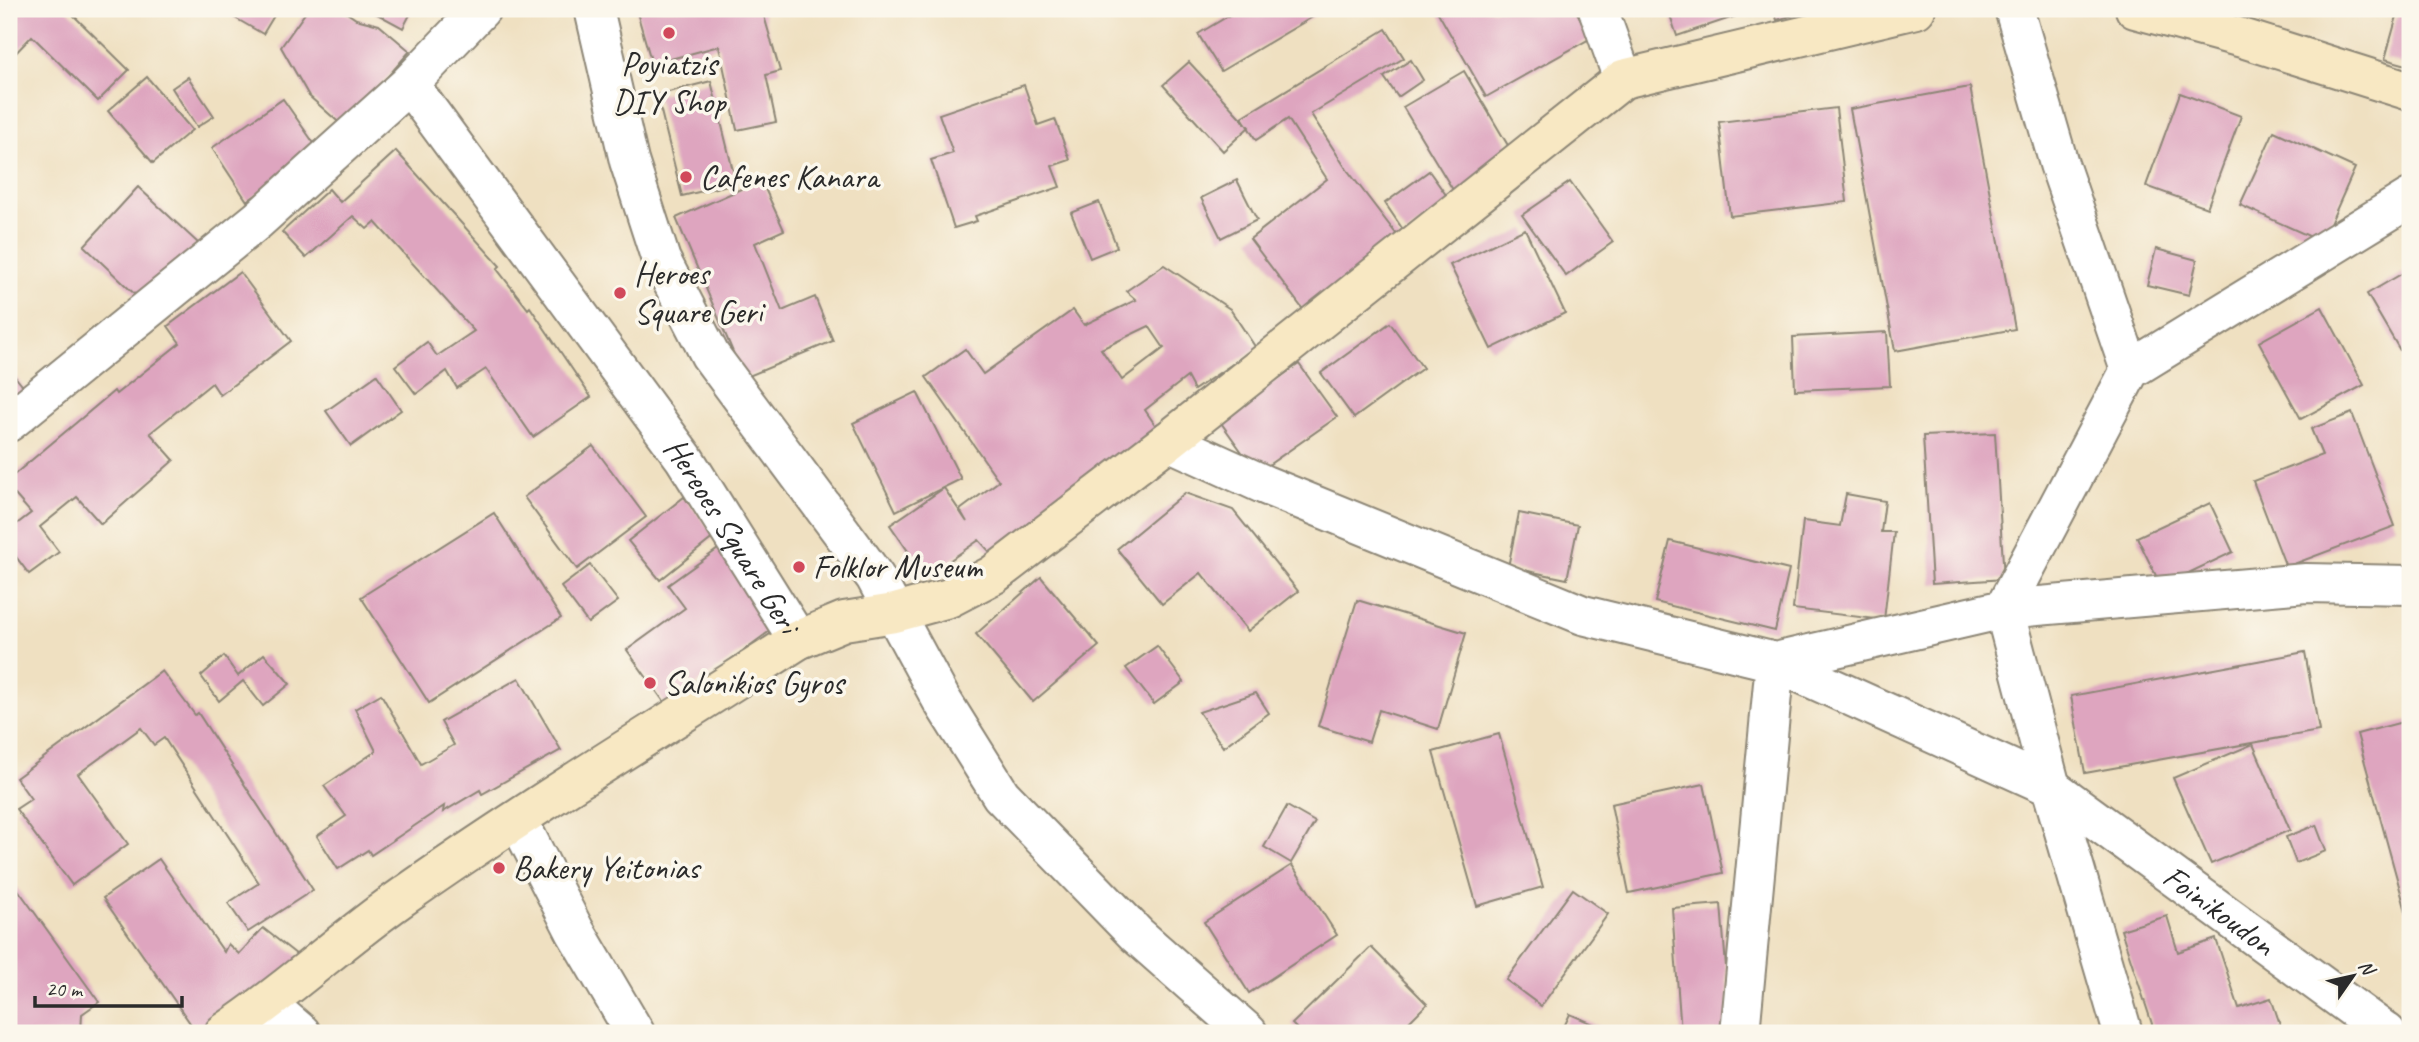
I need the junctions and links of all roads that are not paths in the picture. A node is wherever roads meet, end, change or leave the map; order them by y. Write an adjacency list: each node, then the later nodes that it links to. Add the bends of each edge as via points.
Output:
1 (481, 9): 8 (street)
2 (594, 9): 16 (street, via 629,161 661,260 710,355 875,577)
3 (1598, 9): 7 (street)
4 (1916, 9): 7 (main road)
5 (2014, 9): 11 (street, via 2059,164)
6 (2135, 9): 9 (main road)
7 (1623, 79): 13 (main road, Hereoes Square Geri)
8 (408, 84): 12 (street, via 258,220); 17 (street, Hereoes Square Geri, via 684,458)
9 (2410, 91)
10 (2410, 198): 11 (street)
11 (2130, 370): 15 (street)
12 (9, 422)
13 (1168, 441): 16 (main road, Hereoes Square Geri, via 992,575 949,598); 18 (street, Foinikoudon, via 1583,615)
14 (2410, 585): 15 (street, via 2306,583)
15 (2004, 610): 18 (street); 19 (street)
16 (895, 612): 17 (main road, Hereoes Square Geri, via 844,621); 25 (street, via 940,699 1001,795 1137,935)
17 (798, 640): 20 (main road)
18 (1775, 663): 19 (street, Foinikoudon); 26 (street)
19 (2051, 787): 27 (street); 28 (street, Foinikoudon)
20 (518, 820): 21 (main road, via 400,899); 24 (street)
21 (267, 1004): 22 (main road); 23 (street)
22 (224, 1033)
23 (301, 1033)
24 (635, 1033)
25 (1248, 1033)
26 (1740, 1033)
27 (2123, 1033)
28 (2387, 1033)

